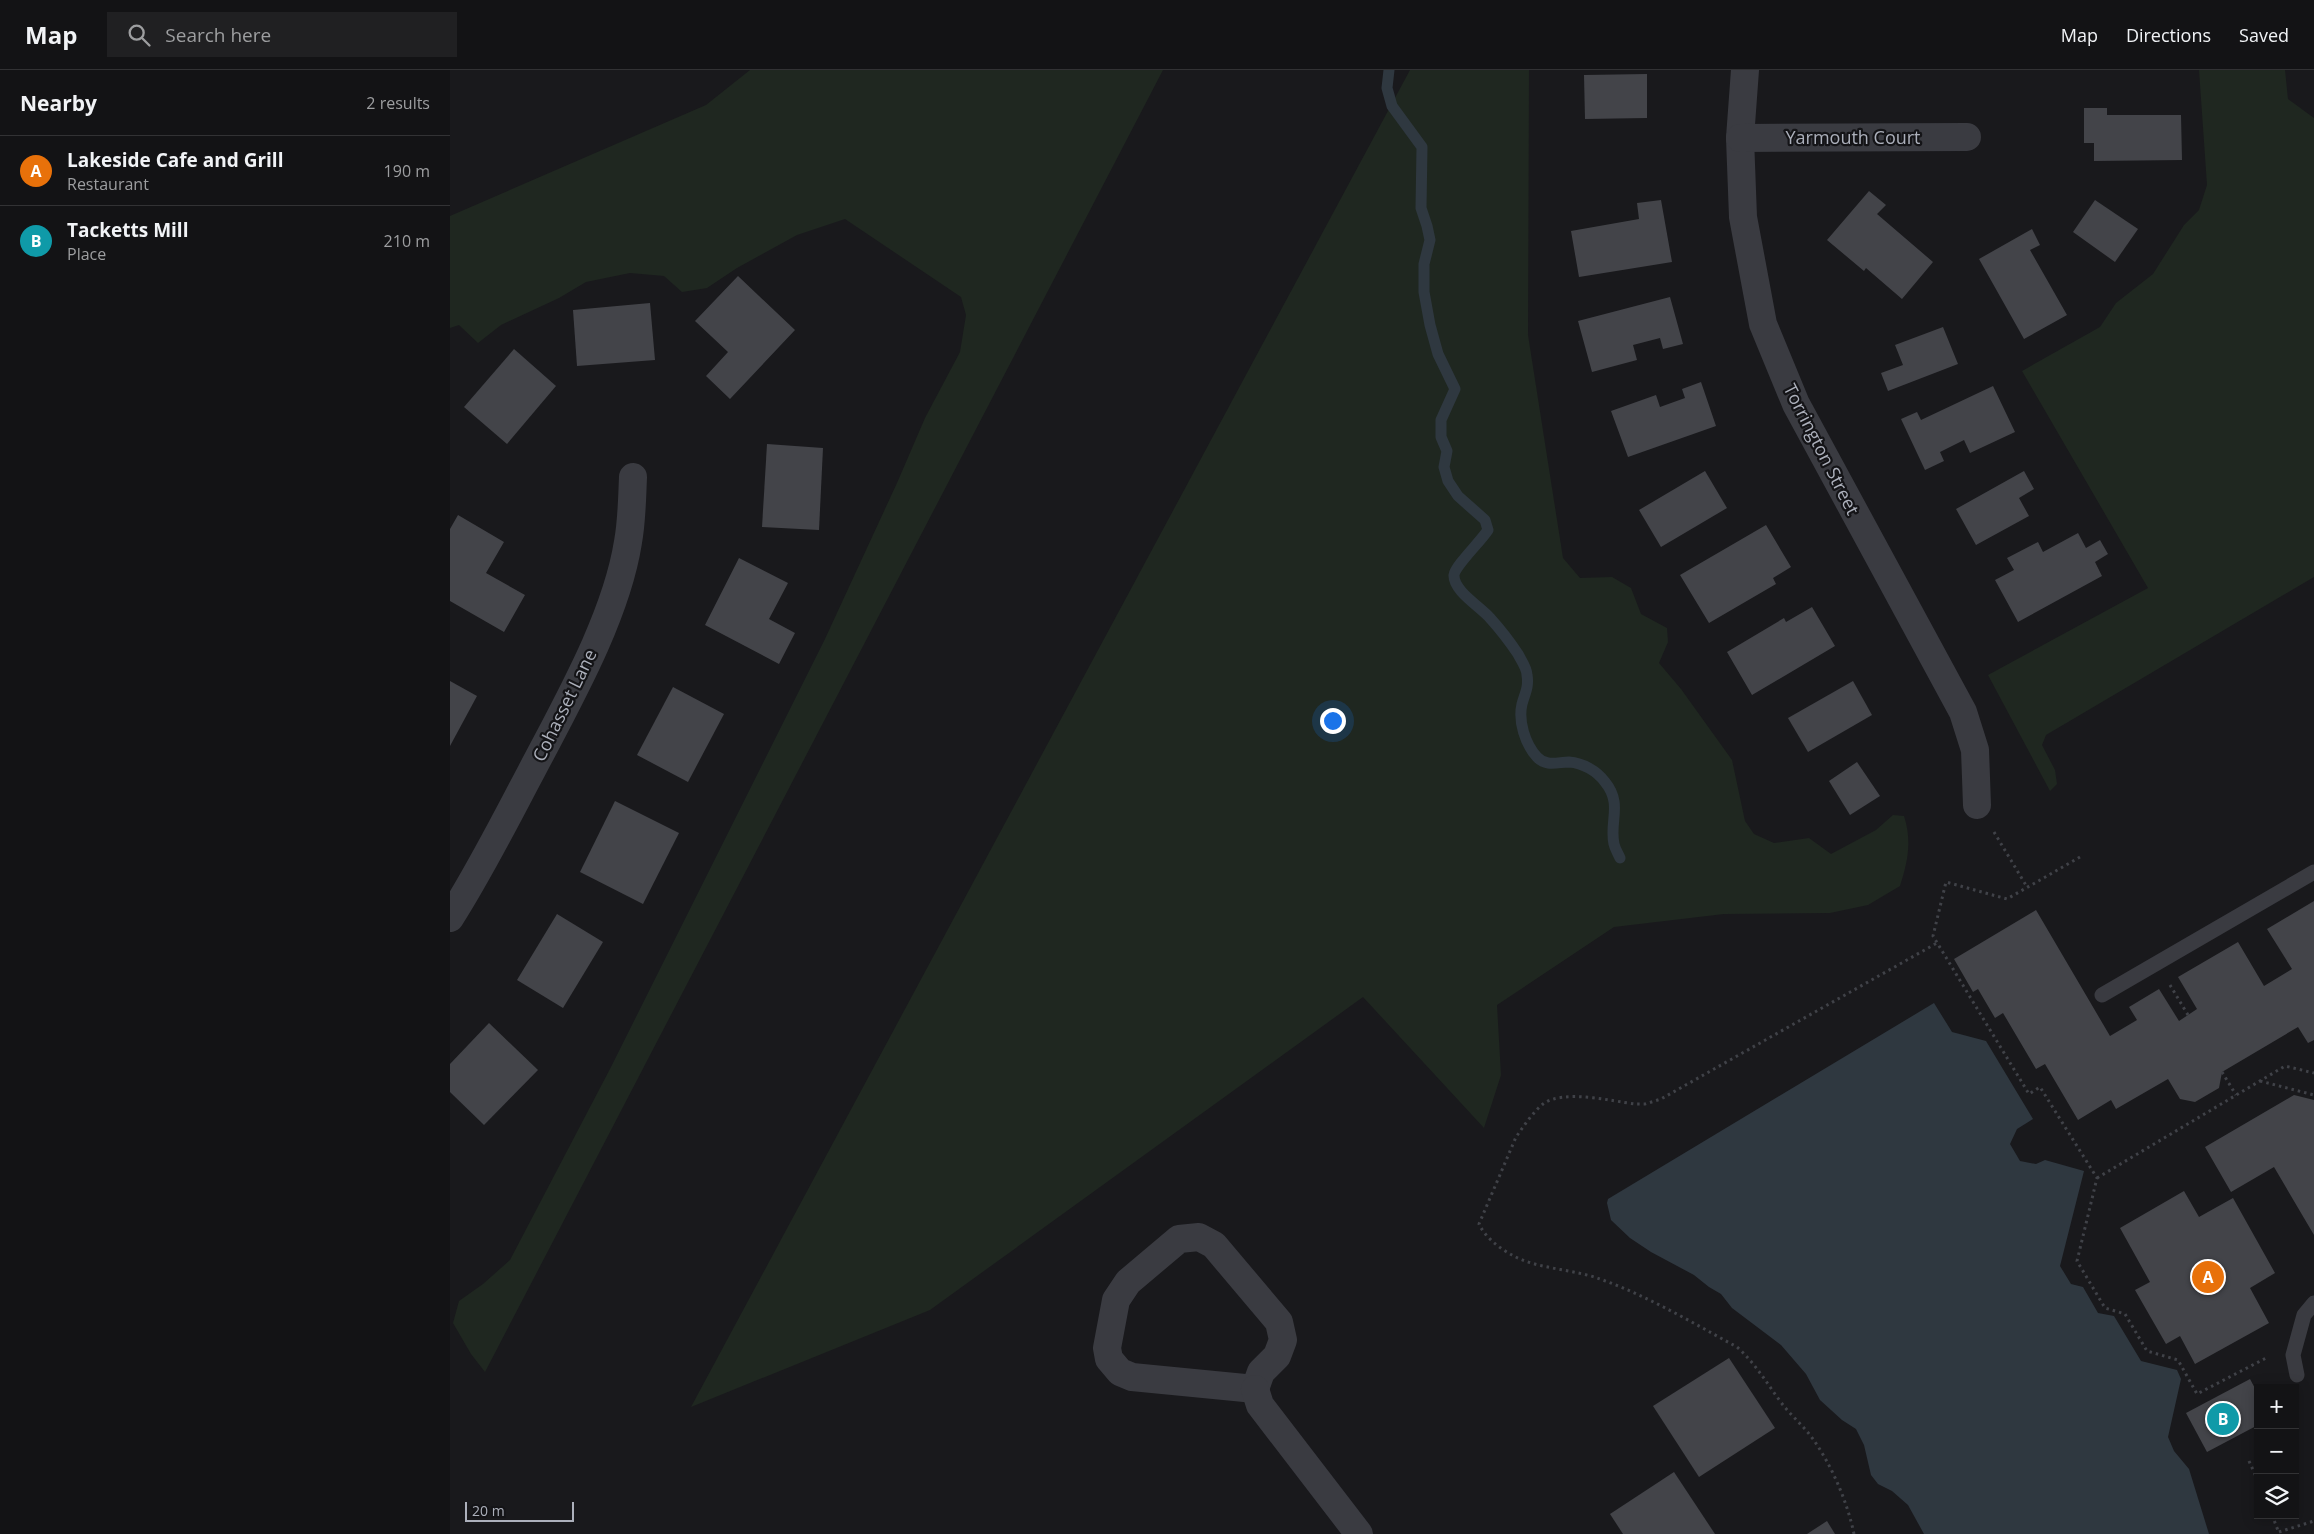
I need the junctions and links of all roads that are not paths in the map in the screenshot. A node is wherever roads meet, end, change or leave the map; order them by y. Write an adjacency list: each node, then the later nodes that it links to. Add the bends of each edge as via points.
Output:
1 (1746, 70): 3 (street, Torrington Street)
2 (1967, 137): 3 (street, Yarmouth Court)
3 (1740, 138): 5 (street, Torrington Street, via 1743,217 1763,324 1796,404 1963,712 1975,750)
4 (633, 477): 7 (street, Cohasset Lane, via 628,542 608,614 566,706)
5 (1977, 805)
6 (2314, 872): 8 (lane)
7 (450, 918)
8 (2102, 995)
9 (2314, 1303): 10 (lane, via 2304,1315 2296,1342 2293,1355)
10 (2297, 1375)
11 (1255, 1389): 11 (street, via 1132,1377 1120,1372 1109,1358 1107,1348 1116,1300 1128,1282 1179,1239 1199,1237 1214,1245 1279,1322 1282,1340 1277,1356 1261,1372); 12 (street, via 1260,1404)
12 (1360, 1534)

